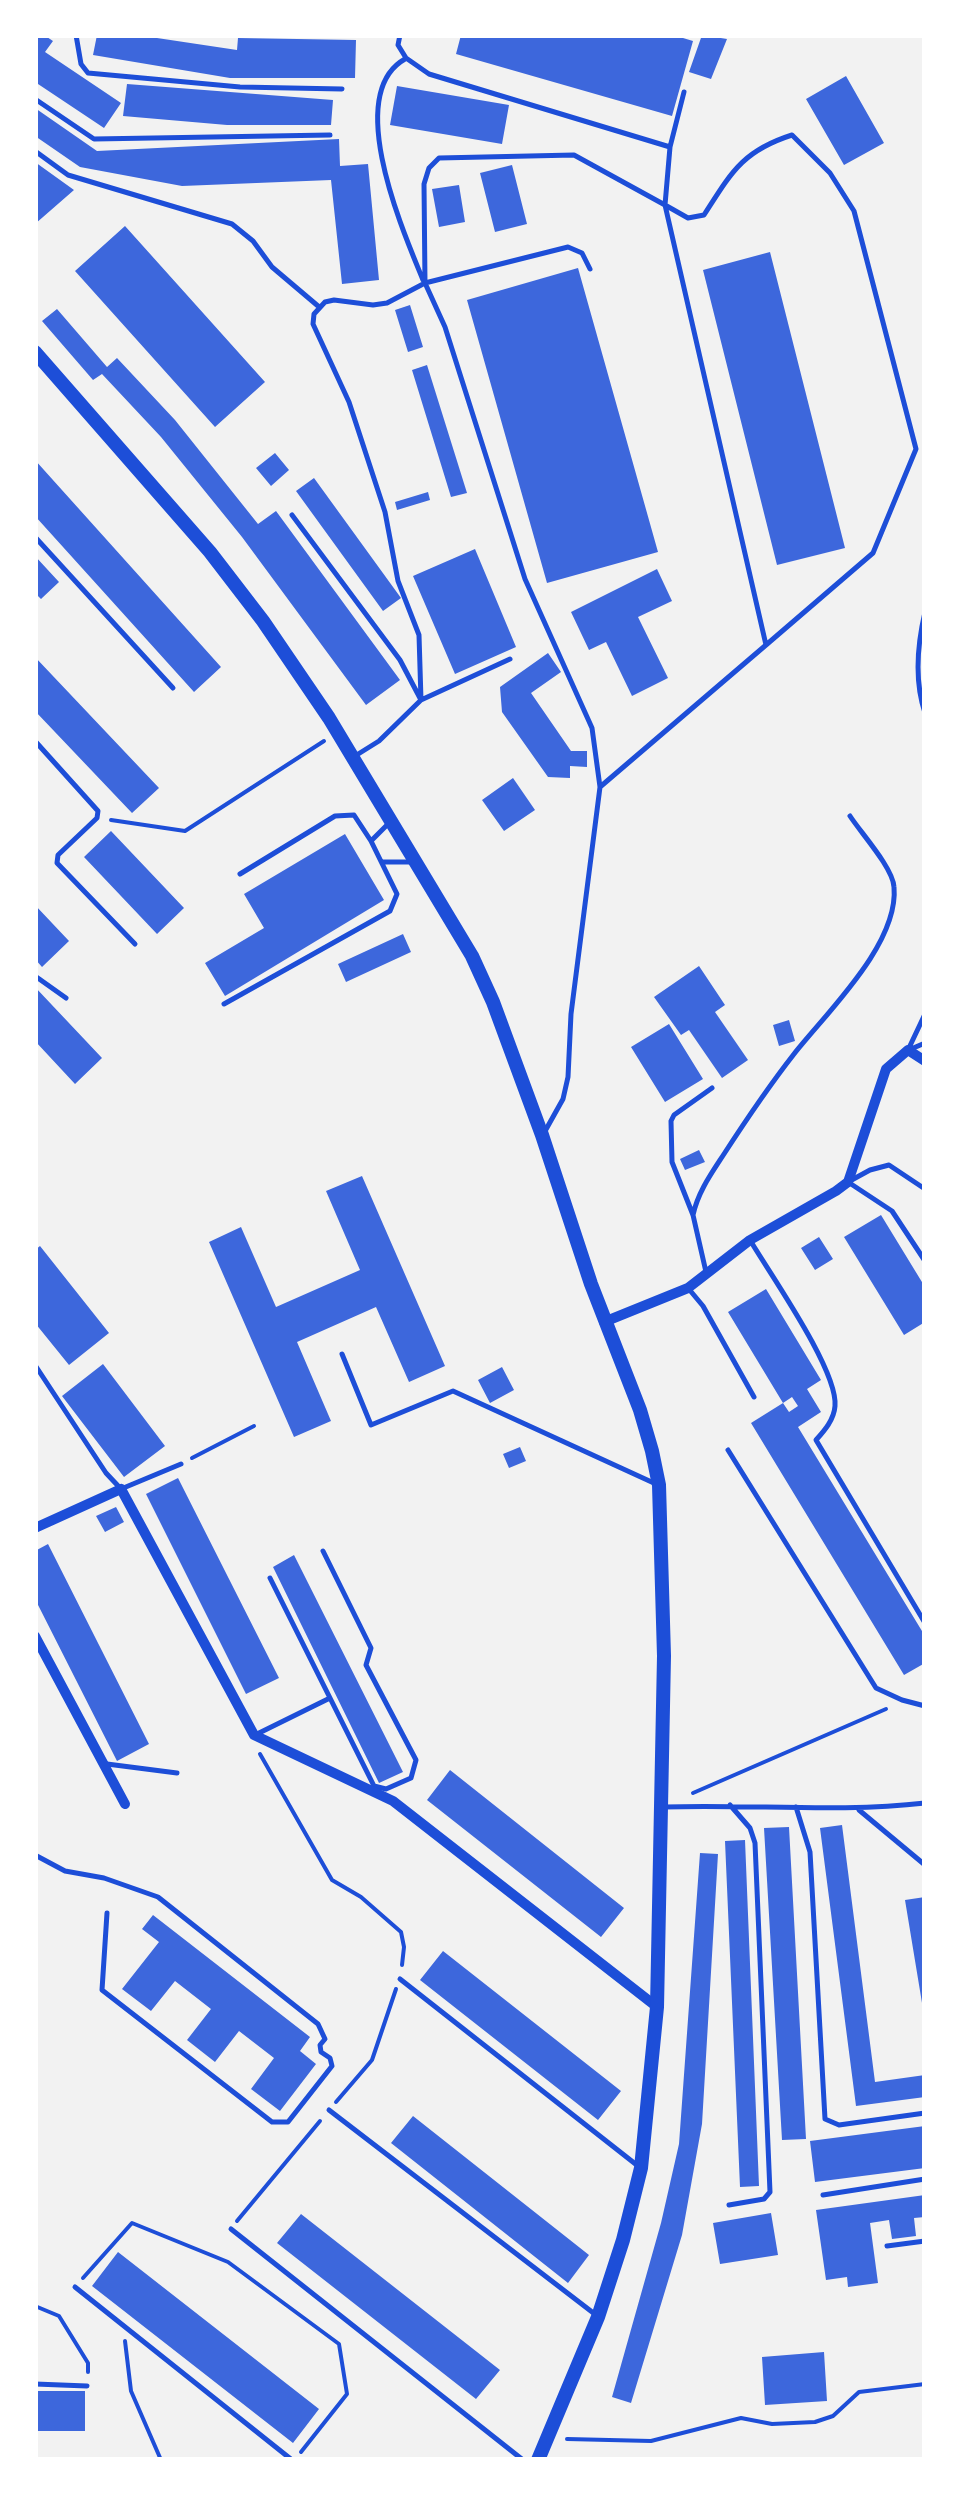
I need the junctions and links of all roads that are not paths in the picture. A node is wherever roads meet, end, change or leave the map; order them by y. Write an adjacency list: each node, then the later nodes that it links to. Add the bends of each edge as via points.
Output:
1 (76, 35): 4 (lane, via 88,74)
2 (400, 35): 3 (lane)
3 (406, 58): 8 (lane, via 429,74); 12 (lane, via 392,66 380,92 378,135 398,221)
4 (342, 89)
5 (684, 92): 8 (lane)
6 (35, 99): 7 (lane, via 94,139)
7 (330, 135)
8 (670, 147): 10 (lane)
9 (35, 151): 13 (lane, via 68,174 232,224)
10 (666, 205): 12 (lane, via 574,154 440,158 424,184); 18 (lane); 18 (lane, via 688,218 704,215 735,168 762,145 792,135 854,211 916,449 873,553)
11 (590, 269): 12 (lane, via 582,253 568,247)
12 (425, 282): 13 (lane, via 387,302 334,300); 25 (lane, via 526,579 592,728)
13 (318, 306): 21 (lane, via 313,324 366,449 398,581 419,636)
14 (35, 352): 24 (street, via 210,552)
15 (292, 515): 21 (lane, via 400,660)
16 (35, 537): 20 (lane)
17 (925, 612): 22 (lane, via 918,690)
18 (766, 645): 25 (lane)
19 (510, 659): 21 (lane)
20 (174, 688)
21 (421, 700): 24 (lane)
22 (925, 713)
23 (35, 741): 32 (lane, via 95,805 97,818 55,859)
24 (352, 758): 27 (street)
25 (600, 787): 41 (lane, via 568,1077 556,1117)
26 (850, 816): 44 (lane, via 894,884 880,941 742,1127)
27 (390, 822): 28 (lane); 30 (street)
28 (372, 841): 29 (lane); 31 (lane, via 354,815 335,816)
29 (383, 862): 30 (lane); 35 (lane, via 398,894 390,910)
30 (416, 862): 41 (street, via 486,986)
31 (240, 874)
32 (135, 944)
33 (35, 976): 34 (lane)
34 (66, 998)
35 (224, 1004)
36 (925, 1014): 38 (lane)
37 (925, 1043): 38 (lane)
38 (908, 1050): 39 (street); 42 (street, via 886,1068)
39 (925, 1061)
40 (712, 1088): 44 (lane, via 672,1121 672,1162)
41 (542, 1135): 49 (street)
42 (848, 1182): 43 (lane, via 889,1165); 45 (street); 46 (lane, via 892,1211)
43 (925, 1189)
44 (693, 1215): 47 (lane)
45 (750, 1240): 47 (street); 60 (lane, via 829,1374 835,1406 816,1440)
46 (925, 1262)
47 (707, 1274): 48 (street)
48 (688, 1288): 49 (street); 52 (lane)
49 (604, 1322): 55 (street, via 640,1410)
50 (342, 1354): 55 (lane, via 370,1425 453,1391)
51 (35, 1365): 56 (lane)
52 (754, 1397)
53 (728, 1450): 63 (lane, via 876,1688)
54 (181, 1464): 56 (lane)
55 (659, 1485): 72 (street)
56 (121, 1488): 57 (street); 64 (street)
57 (35, 1528)
58 (324, 1551): 67 (lane, via 371,1648 366,1665 416,1760 411,1778)
59 (270, 1578): 62 (lane)
60 (925, 1623)
61 (35, 1636): 65 (street)
62 (330, 1698): 64 (lane); 67 (lane, via 374,1786)
63 (925, 1706)
64 (254, 1735): 68 (street)
65 (104, 1764): 66 (lane); 70 (street)
66 (178, 1773)
67 (394, 1786): 68 (lane)
68 (393, 1801): 79 (street)
69 (925, 1803): 74 (lane)
70 (125, 1804)
71 (730, 1805): 72 (lane); 73 (lane); 85 (lane, via 755,1843 770,2192 764,2199)
72 (662, 1807): 79 (street)
73 (796, 1807): 74 (lane); 81 (lane, via 810,1852 825,2119 839,2125)
74 (859, 1810): 76 (lane)
75 (35, 1855): 77 (lane, via 65,1871 158,1896 318,2024 325,2040 321,2052 332,2066 288,2122 272,2122 102,1990)
76 (925, 1865)
77 (107, 1913)
78 (400, 1979): 82 (lane)
79 (657, 2007): 82 (street)
80 (330, 2110): 90 (lane)
81 (925, 2113)
82 (641, 2168): 90 (street)
83 (925, 2179): 84 (lane)
84 (824, 2195)
85 (729, 2204)
86 (231, 2229): 94 (lane)
87 (925, 2241): 88 (lane)
88 (887, 2246)
89 (75, 2287): 93 (lane)
90 (598, 2317): 95 (street)
91 (35, 2384): 92 (lane)
92 (87, 2386)
93 (294, 2460)
94 (523, 2460)
95 (538, 2460)

